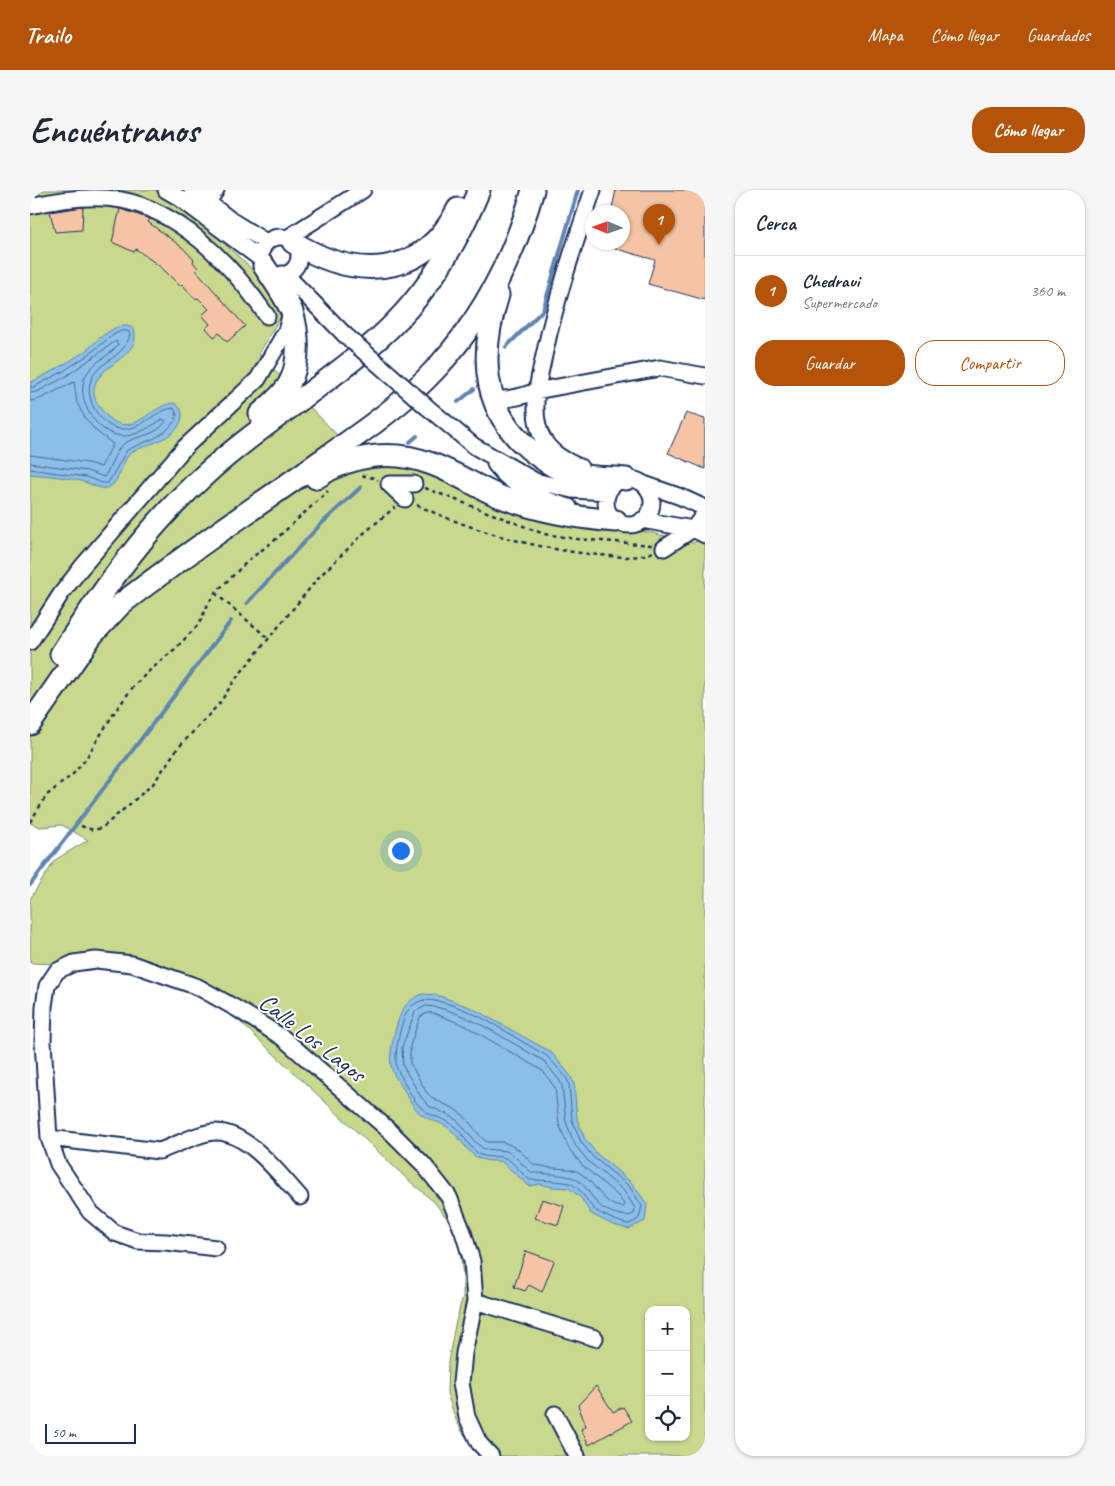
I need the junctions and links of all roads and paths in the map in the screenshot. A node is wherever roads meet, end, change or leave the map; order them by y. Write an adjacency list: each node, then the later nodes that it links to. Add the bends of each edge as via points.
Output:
1 (156, 190): 10 (street)
2 (166, 190): 9 (street)
3 (192, 190): 9 (street)
4 (363, 190): 13 (street)
5 (466, 190): 13 (highway, via 441,235 422,252 400,263 374,268 352,266)
6 (479, 190): 38 (highway, via 449,251 409,306 379,338 236,447 181,497 133,550 108,583)
7 (533, 190): 14 (highway)
8 (593, 190): 20 (street, via 556,302)
9 (208, 202): 12 (street); 15 (street, via 220,230)
10 (148, 205): 11 (street, via 94,196); 18 (street, via 213,251)
11 (30, 206)
12 (266, 242): 13 (street, via 280,236); 15 (street, via 261,253)
13 (293, 245): 15 (street, via 298,262 294,268 289,272); 16 (street, via 300,277)
14 (511, 252): 21 (highway, via 488,334 487,369); 38 (highway, via 489,297 470,326 426,378 334,452 121,604)
15 (269, 267): 16 (street, via 289,278); 17 (highway)
16 (310, 299): 22 (street, bridge, via 344,334 427,407)
17 (292, 312): 37 (street, via 286,331 258,379 184,448 81,568); 38 (highway, via 297,350 288,386 271,405 173,491 122,548 64,636)
18 (267, 316)
19 (705, 376): 20 (street, via 660,368)
20 (536, 391): 21 (street, via 520,397); 24 (street, via 538,425 555,454 567,462)
21 (493, 398): 24 (highway, via 504,423 543,459 573,474)
22 (486, 453): 24 (street, via 535,481 572,490); 31 (street, via 508,478 540,497)
23 (354, 477): 25 (path, via 368,476)
24 (622, 483): 29 (street, via 681,497); 31 (street, via 606,501); 32 (street, via 651,496 650,510)
25 (389, 484): 26 (street); 28 (street)
26 (414, 484)
27 (330, 490): 35 (path)
28 (405, 499): 34 (path, via 454,520 552,549 628,557 643,556); 36 (path, via 319,576)
29 (705, 508)
30 (705, 513): 33 (street)
31 (612, 516): 32 (street, via 629,525); 38 (highway, via 570,516 527,506 421,460 385,455 351,460 318,476 140,602)
32 (642, 520): 33 (street)
33 (699, 532): 34 (street)
34 (664, 548)
35 (215, 593): 36 (path); 40 (path, via 200,624 133,687 85,760 47,795)
36 (268, 638): 41 (path, via 219,704 177,749 153,784 102,828 93,830)
37 (30, 642)
38 (39, 696): 39 (highway)
39 (30, 724)
40 (30, 822)
41 (80, 826)
42 (50, 1138): 43 (street, via 159,1151 190,1138 216,1132 230,1134 245,1142 272,1166); 44 (street, Calle Los Lagos, via 58,1164 85,1206 114,1233 138,1240); 45 (street, Calle Los Lagos, via 44,1006 47,986 57,971 74,963 96,960 132,964 198,987 284,1038 424,1164 449,1197 458,1219 472,1261)
43 (300, 1197)
44 (216, 1248)
45 (475, 1301): 46 (street); 48 (street, Calle Los Lagos, via 461,1383 467,1417 479,1443)
46 (595, 1338)
47 (555, 1414): 49 (street)
48 (491, 1456)
49 (577, 1456)

